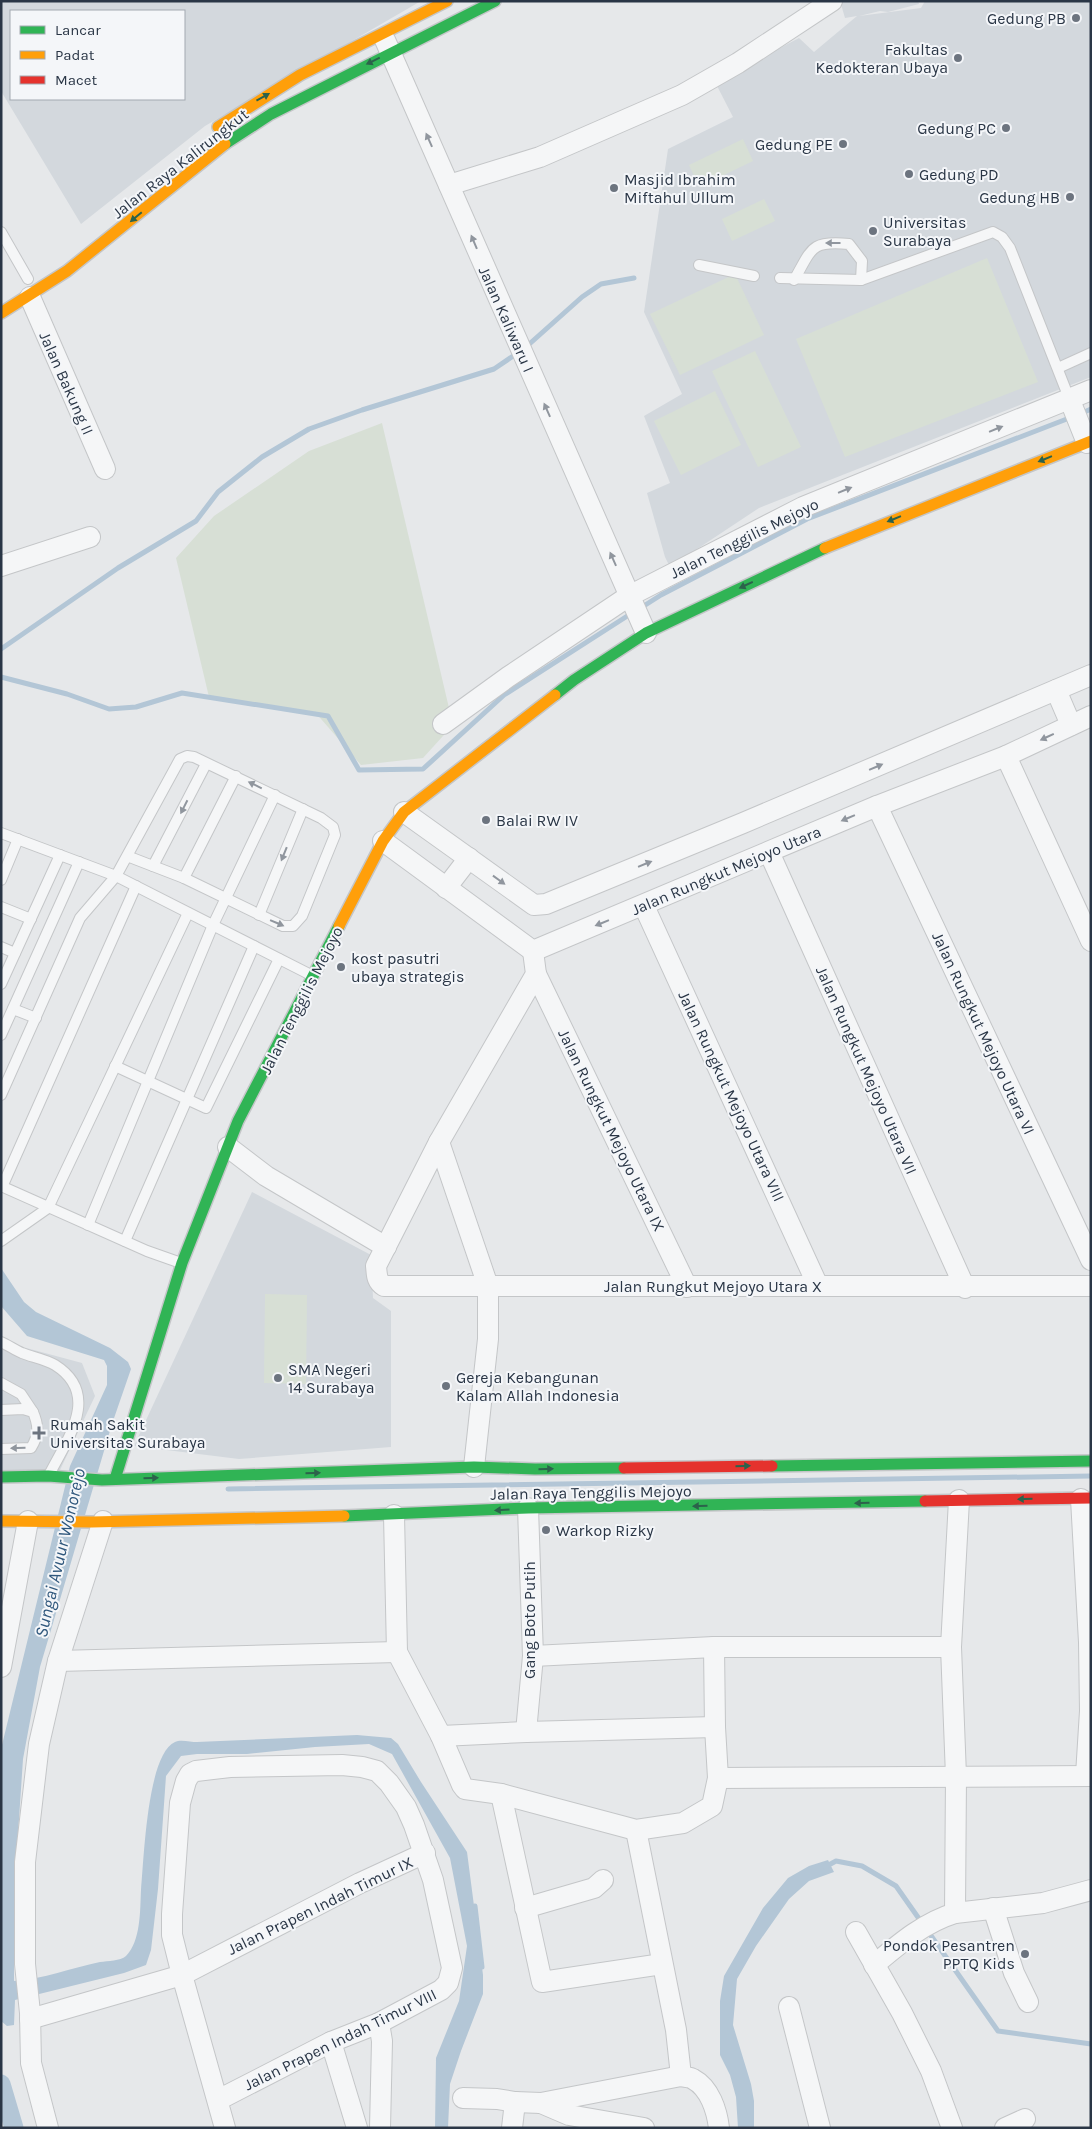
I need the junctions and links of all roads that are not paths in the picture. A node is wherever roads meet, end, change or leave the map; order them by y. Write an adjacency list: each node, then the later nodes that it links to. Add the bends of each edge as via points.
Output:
1 (447, 1): 4 (street, Jalan Raya Kalirungkut)
2 (495, 1): 5 (street, Jalan Raya Kalirungkut)
3 (832, 1): 9 (street, via 738,63 682,95 540,157)
4 (423, 6): 5 (lane); 6 (street, Jalan Raya Kalirungkut)
5 (436, 31): 7 (street, Jalan Raya Kalirungkut)
6 (382, 34): 7 (street, Jalan Kaliwaru I); 8 (street, Jalan Raya Kalirungkut, one-way to 6, via 248,105)
7 (391, 52): 9 (street, Jalan Kaliwaru I, one-way to 7); 16 (street, Jalan Raya Kalirungkut, one-way to 16, via 251,126 190,171 73,267)
8 (212, 131)
9 (449, 185): 26 (street, Jalan Kaliwaru I, one-way to 9)
10 (1, 232): 16 (lane)
11 (699, 265): 12 (lane)
12 (754, 276)
13 (780, 278): 14 (lane)
14 (794, 280): 15 (lane); 15 (lane, one-way to 14, via 862,261 849,244 828,242 812,248)
15 (861, 280): 19 (lane, via 993,232 1002,237 1010,248)
16 (27, 284): 17 (street, Jalan Raya Kalirungkut); 23 (street, Jalan Bakung II)
17 (1, 313)
18 (1091, 353): 19 (lane)
19 (1058, 368): 21 (lane)
20 (1091, 390): 21 (street, Jalan Tenggilis Mejoyo)
21 (1071, 403): 22 (street, Jalan Tenggilis Mejoyo); 26 (street, Jalan Tenggilis Mejoyo, one-way to 21, via 803,507)
22 (1087, 439): 27 (street, Jalan Tenggilis Mejoyo, one-way to 27, via 840,541)
23 (104, 470)
24 (90, 537): 25 (street)
25 (1, 566)
26 (630, 600): 27 (street); 31 (street, Jalan Tenggilis Mejoyo, via 508,677)
27 (644, 629): 39 (street, Jalan Tenggilis Mejoyo)
28 (1091, 675): 29 (street)
29 (1056, 690): 32 (street); 46 (street, one-way to 29, via 534,905 546,904)
30 (1091, 716): 32 (street, Jalan Rungkut Mejoyo Utara)
31 (444, 724)
32 (1071, 725): 33 (street, Jalan Rungkut Mejoyo Utara, one-way to 33)
33 (1006, 756): 37 (street, Jalan Rungkut Mejoyo Utara); 61 (street)
34 (206, 764): 35 (lane); 45 (lane, via 194,757 180,759); 48 (lane, one-way to 48)
35 (236, 776): 36 (lane, one-way to 35); 50 (lane)
36 (275, 795): 38 (lane); 54 (lane)
37 (877, 806): 43 (street, Jalan Rungkut Mejoyo Utara, one-way to 43); 85 (street, Jalan Rungkut Mejoyo Utara VI)
38 (303, 809): 58 (lane, one-way to 58); 58 (lane, one-way to 38, via 283,926 293,926 302,916 335,835 333,827)
39 (404, 812): 42 (street, Jalan Tenggilis Mejoyo); 46 (street)
40 (1, 833): 41 (lane)
41 (18, 839): 44 (lane); 51 (lane)
42 (383, 841): 53 (street); 68 (street, Jalan Tenggilis Mejoyo)
43 (769, 852): 55 (street, Jalan Rungkut Mejoyo Utara); 91 (street, Jalan Rungkut Mejoyo Utara VII)
44 (60, 855): 47 (lane); 59 (lane)
45 (127, 856): 48 (lane); 49 (lane)
46 (468, 858): 53 (street)
47 (79, 862): 49 (lane); 70 (lane)
48 (153, 866): 50 (lane)
49 (116, 876): 52 (lane); 71 (lane, via 80,918)
50 (184, 878): 54 (lane)
51 (1, 880)
52 (136, 886): 57 (lane); 79 (lane)
53 (446, 888): 64 (street)
54 (226, 898): 58 (lane); 60 (lane)
55 (644, 906): 64 (street, Jalan Rungkut Mejoyo Utara, one-way to 64); 88 (street, Jalan Rungkut Mejoyo Utara VIII)
56 (1, 907): 59 (lane)
57 (188, 913): 60 (lane); 73 (lane)
58 (260, 915)
59 (30, 919): 65 (lane)
60 (214, 926): 62 (lane); 74 (lane)
61 (1091, 941)
62 (254, 946): 66 (lane); 76 (lane)
63 (1, 947): 65 (lane)
64 (533, 952): 67 (street)
65 (15, 953): 69 (lane)
66 (279, 958): 68 (lane); 76 (lane, via 206,1108)
67 (536, 974): 77 (street); 90 (street, Jalan Rungkut Mejoyo Utara IX)
68 (313, 976): 78 (street, Jalan Tenggilis Mejoyo, via 238,1121)
69 (1, 984)
70 (13, 1009): 71 (lane); 72 (lane)
71 (36, 1018): 75 (lane)
72 (1, 1035)
73 (115, 1066): 74 (lane); 80 (lane)
74 (148, 1082): 76 (lane); 81 (lane)
75 (1, 1095)
76 (187, 1099): 83 (lane)
77 (439, 1142): 84 (street); 87 (street)
78 (228, 1147): 84 (street, via 266,1176); 86 (street, Jalan Tenggilis Mejoyo)
79 (2, 1187): 80 (lane)
80 (48, 1208): 81 (lane); 82 (lane)
81 (88, 1225): 83 (lane)
82 (1, 1240)
83 (125, 1242): 86 (lane)
84 (386, 1247): 87 (street, Jalan Rungkut Mejoyo Utara X, via 376,1266 378,1281 384,1286)
85 (1091, 1260)
86 (182, 1263): 101 (street, Jalan Tenggilis Mejoyo)
87 (488, 1286): 90 (street, Jalan Rungkut Mejoyo Utara X); 98 (street, via 488,1339)
88 (818, 1286): 90 (street, Jalan Rungkut Mejoyo Utara X); 91 (street, Jalan Rungkut Mejoyo Utara X)
89 (1091, 1286): 91 (street, Jalan Rungkut Mejoyo Utara X)
90 (687, 1287)
91 (965, 1288)
92 (1, 1342): 99 (lane, via 54,1364 72,1379 79,1401 76,1423)
93 (1, 1383): 95 (lane, via 21,1394)
94 (1, 1410): 95 (lane)
95 (33, 1412): 96 (lane, one-way to 96, via 38,1424 37,1438 31,1448)
96 (1, 1449)
97 (1091, 1461): 102 (street, Jalan Raya Tenggilis Mejoyo)
98 (474, 1467): 101 (street, Jalan Raya Tenggilis Mejoyo, one-way to 98); 102 (street, Jalan Raya Tenggilis Mejoyo, one-way to 102)
99 (48, 1476): 100 (street, Jalan Raya Tenggilis Mejoyo); 101 (street, Jalan Raya Tenggilis Mejoyo)
100 (1, 1477)
101 (115, 1479)
102 (1047, 1481): 103 (street, Jalan Raya Tenggilis Mejoyo); 104 (street, Jalan Raya Tenggilis Mejoyo, one-way to 104)
103 (1086, 1499): 120 (street)
104 (959, 1500): 105 (street, Jalan Raya Tenggilis Mejoyo, one-way to 105); 111 (street)
105 (528, 1508): 106 (street, Jalan Raya Tenggilis Mejoyo, one-way to 106); 113 (street, Gang Boto Putih)
106 (394, 1515): 109 (street, Jalan Raya Tenggilis Mejoyo); 112 (street)
107 (34, 1520): 108 (street, Jalan Raya Tenggilis Mejoyo); 109 (street, Jalan Raya Tenggilis Mejoyo); 115 (street)
108 (1, 1521)
109 (98, 1522): 114 (street)
110 (714, 1647): 111 (street); 113 (street); 116 (street)
111 (951, 1647): 119 (street)
112 (397, 1652): 114 (street); 118 (street)
113 (533, 1656): 117 (street, Gang Boto Putih)
114 (58, 1661): 136 (street, via 39,1744 25,1862 25,1964)
115 (1, 1667)
116 (715, 1727): 117 (street); 121 (street)
117 (526, 1732): 118 (street)
118 (441, 1736): 122 (street, via 462,1785 471,1790)
119 (956, 1776): 120 (street); 121 (street); 129 (street)
120 (1088, 1776)
121 (718, 1778): 123 (street, via 712,1806 699,1815 682,1823)
122 (501, 1794): 123 (street); 127 (street)
123 (636, 1830): 131 (street)
124 (425, 1853): 133 (street, Jalan Prapen Indah Timur IX); 133 (street, Jalan Prapen Indah Timur IX, via 406,1807 376,1772 362,1767 230,1767 190,1774 180,1803 172,1914 172,1935); 137 (street, Jalan Prapen Indah Timur VIII, via 447,1940 451,1976 441,1990)
125 (603, 1880): 127 (street, via 594,1888)
126 (1091, 1890): 128 (street, via 1043,1904)
127 (525, 1908): 131 (street, via 543,1982)
128 (994, 1908): 129 (street); 134 (street, via 1014,1974)
129 (946, 1916): 132 (street, via 910,1935)
130 (856, 1932): 132 (street)
131 (662, 1964): 139 (street)
132 (874, 1965): 153 (street, via 931,2071)
133 (182, 1975): 136 (street, Jalan Prapen Indah Timur IX); 141 (street)
134 (1028, 2002)
135 (789, 2007): 152 (street)
136 (30, 2016): 145 (street, via 32,2072)
137 (380, 2023): 138 (street, Jalan Prapen Indah Timur VIII); 148 (street)
138 (332, 2042): 141 (street, Jalan Prapen Indah Timur VIII); 147 (street)
139 (682, 2076): 143 (street); 151 (street, via 694,2079 709,2096)
140 (463, 2098): 142 (street)
141 (218, 2100): 146 (street)
142 (515, 2102): 143 (street); 149 (street)
143 (541, 2103): 150 (street, via 569,2115)
144 (1025, 2119): 154 (street)
145 (48, 2128)
146 (225, 2128)
147 (357, 2128)
148 (380, 2128)
149 (512, 2128)
150 (644, 2128)
151 (719, 2128)
152 (820, 2128)
153 (952, 2128)
154 (1005, 2128)

